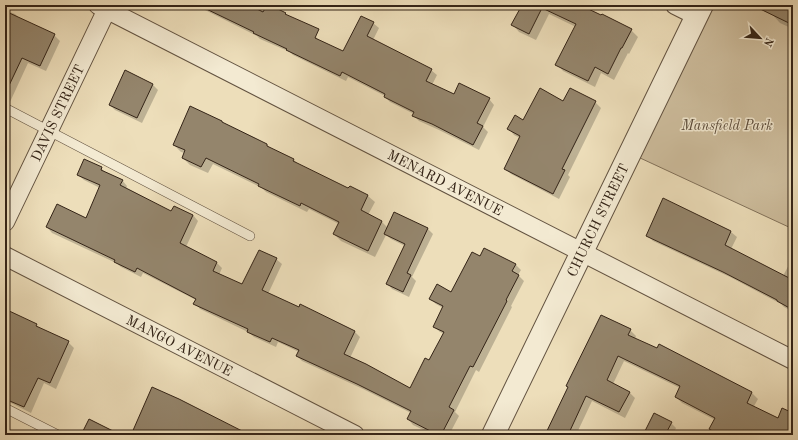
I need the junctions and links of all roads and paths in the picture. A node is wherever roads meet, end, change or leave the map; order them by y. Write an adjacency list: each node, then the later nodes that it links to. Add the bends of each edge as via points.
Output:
1 (675, 5): 3 (street)
2 (105, 7): 5 (street, DAVIS STREET); 8 (street, MENARD AVENUE)
3 (699, 11): 8 (street, CHURCH STREET)
4 (5, 108): 5 (lane)
5 (49, 131): 6 (street, DAVIS STREET); 7 (lane)
6 (5, 222)
7 (250, 236)
8 (582, 252): 10 (street, MENARD AVENUE); 14 (street, CHURCH STREET)
9 (5, 256): 12 (street, MANGO AVENUE)
10 (793, 360)
11 (5, 408): 13 (lane)
12 (348, 434)
13 (58, 435)
14 (493, 435)

